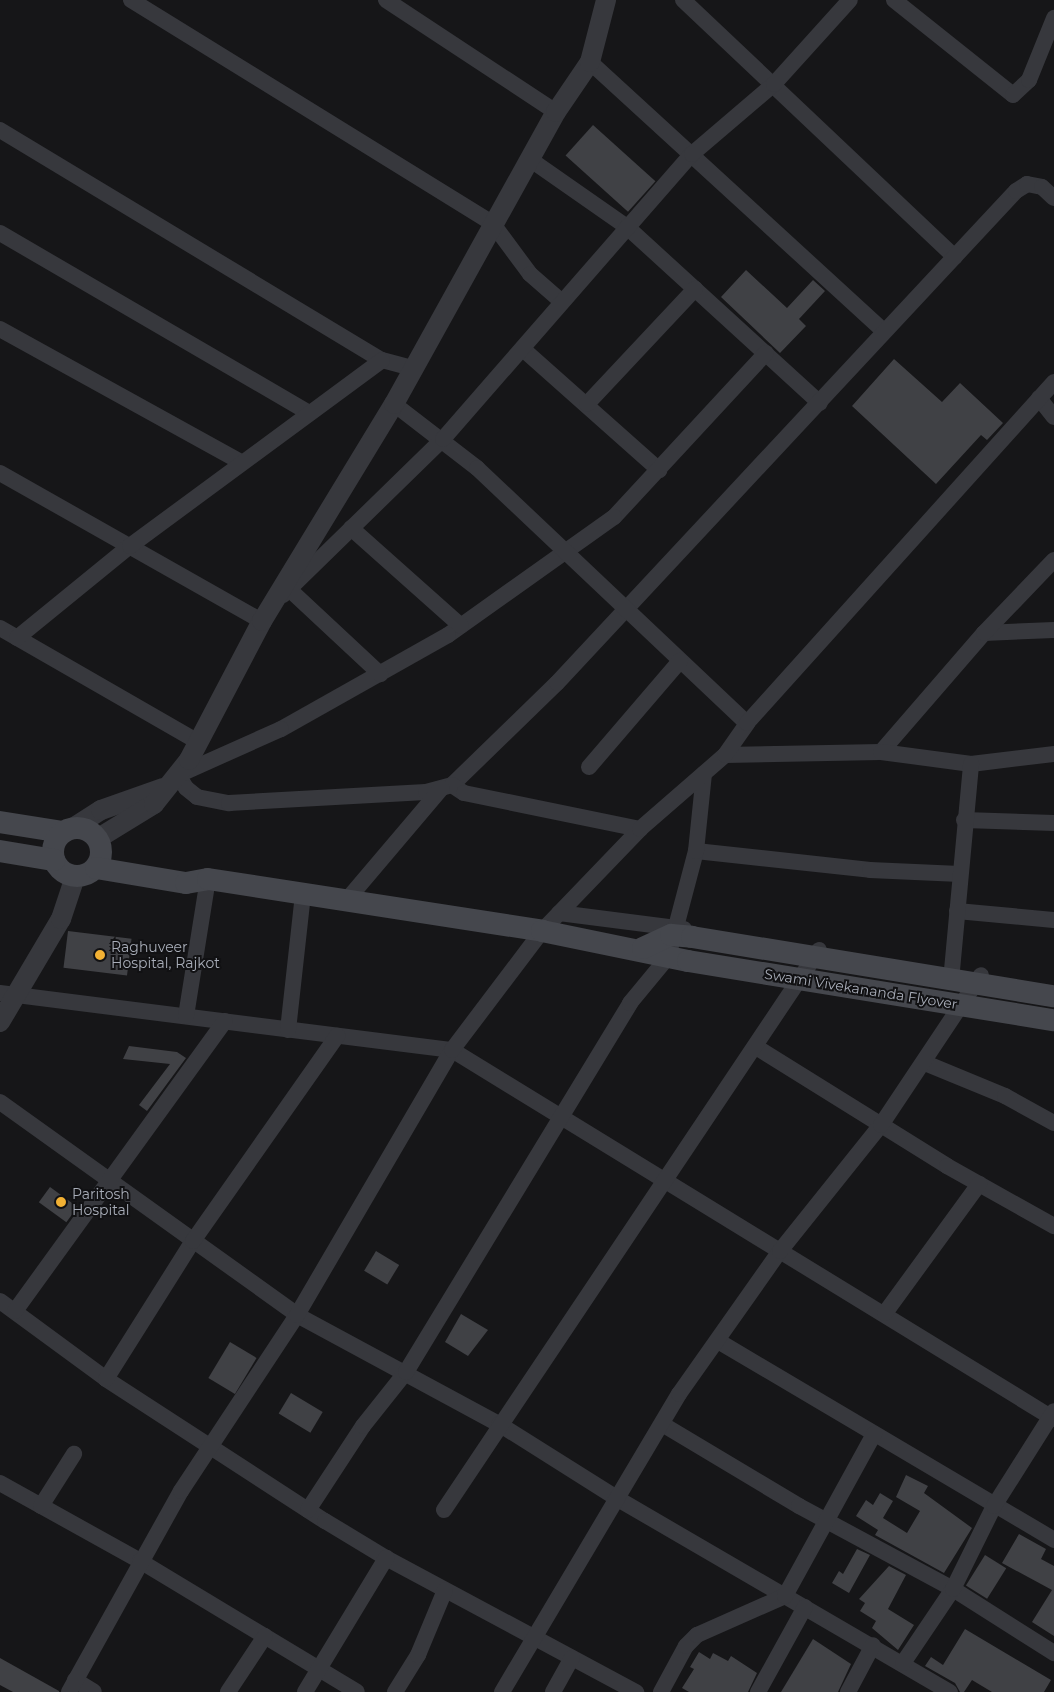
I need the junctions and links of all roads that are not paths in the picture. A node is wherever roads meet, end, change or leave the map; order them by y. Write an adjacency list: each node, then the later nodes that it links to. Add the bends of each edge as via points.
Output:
1 (131, 0): 15 (street)
2 (386, 0): 10 (street)
3 (606, 0): 8 (street)
4 (683, 0): 9 (street)
5 (850, 0): 9 (street)
6 (894, 0): 7 (street, via 1013,95 1022,91 1034,72)
7 (1054, 18)
8 (590, 62): 10 (street); 12 (street)
9 (774, 84): 12 (street); 18 (street)
10 (556, 112): 13 (street)
11 (0, 130): 25 (street)
12 (692, 154): 16 (street); 22 (street)
13 (531, 160): 15 (street); 16 (street)
14 (1054, 198): 18 (street, via 1042,187 1027,184 1016,191)
15 (493, 224): 20 (street, via 530,274); 26 (street)
16 (627, 227): 19 (street); 20 (street)
17 (0, 233): 32 (street)
18 (955, 257): 22 (street)
19 (695, 289): 24 (street); 31 (street)
20 (561, 301): 23 (street)
21 (0, 329): 35 (street)
22 (884, 331): 29 (street)
23 (524, 350): 31 (street); 34 (street)
24 (766, 353): 29 (street); 36 (street)
25 (382, 360): 26 (street); 32 (street)
26 (412, 368): 30 (street)
27 (1054, 382): 28 (street)
28 (1039, 398): 33 (street); 52 (street)
29 (820, 403): 43 (street)
30 (394, 404): 34 (street); 44 (street)
31 (587, 404): 36 (street)
32 (309, 413): 35 (street)
33 (1054, 416)
34 (443, 440): 38 (street); 40 (street)
35 (241, 462): 39 (street)
36 (659, 470): 40 (street, via 614,517)
37 (0, 473): 39 (street)
38 (351, 528): 42 (street); 45 (street)
39 (130, 546): 44 (street); 49 (street)
40 (564, 551): 43 (street); 45 (street)
41 (1054, 560): 48 (street)
42 (289, 589): 44 (street); 51 (street)
43 (626, 609): 50 (street); 61 (street, via 557,683)
44 (265, 615): 53 (street)
45 (461, 626): 51 (street)
46 (0, 628): 49 (street)
47 (1054, 630): 48 (street)
48 (984, 633): 54 (street)
49 (17, 638): 53 (street)
50 (680, 661): 52 (street); 58 (street)
51 (380, 674): 60 (street, via 281,729)
52 (747, 723): 56 (street)
53 (198, 742): 60 (street)
54 (881, 752): 56 (street); 57 (street)
55 (1054, 754): 57 (street)
56 (725, 755): 59 (street)
57 (971, 764): 62 (street)
58 (589, 768)
59 (704, 773): 65 (street); 68 (street)
60 (170, 782): 61 (street, via 197,797 230,803 426,792); 66 (street, via 101,810); 69 (street, via 154,804)
61 (447, 786): 65 (street, via 464,793); 75 (street)
62 (965, 820): 64 (street); 71 (street)
63 (0, 822): 66 (main road)
64 (1054, 823)
65 (640, 829): 77 (street)
66 (68, 830): 69 (main road, via 85,829); 70 (main road, via 54,842)
67 (0, 850): 70 (main road)
68 (696, 852): 71 (street, via 870,870); 80 (street)
69 (98, 855): 72 (main road); 73 (main road, via 186,883)
70 (54, 860): 72 (main road, via 64,873)
71 (960, 874): 76 (street)
72 (75, 877): 85 (street, via 61,918)
73 (203, 879): 74 (main road); 87 (street)
74 (303, 894): 75 (main road); 91 (street)
75 (346, 901): 79 (main road)
76 (957, 911): 78 (street); 82 (street)
77 (559, 913): 79 (street); 80 (street)
78 (1054, 920)
79 (542, 931): 80 (main road, via 643,948); 94 (street)
80 (679, 944): 81 (street); 86 (main road, Swami Vivekananda Flyover, bridge); 88 (main road, Swami Vivekananda Flyover, bridge); 97 (street, via 630,1003)
81 (819, 950): 82 (street); 93 (street)
82 (952, 970): 83 (street)
83 (981, 975): 84 (street); 95 (street)
84 (1054, 986)
85 (9, 994): 87 (street); 90 (street)
86 (1054, 996)
87 (186, 1016): 89 (street)
88 (1054, 1020)
89 (225, 1021): 91 (street); 100 (street)
90 (0, 1022)
91 (288, 1030): 92 (street)
92 (337, 1036): 94 (street); 104 (street)
93 (756, 1047): 99 (street); 101 (street)
94 (452, 1050): 97 (street); 109 (street)
95 (925, 1063): 98 (street, via 1005,1096); 99 (street)
96 (0, 1102): 100 (street)
97 (560, 1116): 101 (street); 111 (street)
98 (1054, 1123)
99 (881, 1125): 102 (street); 105 (street)
100 (108, 1181): 104 (street); 107 (street)
101 (666, 1181): 105 (street); 114 (street)
102 (979, 1184): 103 (street); 108 (street)
103 (1054, 1226)
104 (193, 1241): 109 (street); 112 (street)
105 (780, 1251): 108 (street); 110 (street)
106 (0, 1301): 107 (street)
107 (14, 1311): 112 (street)
108 (885, 1313): 113 (street)
109 (297, 1315): 111 (street); 117 (street)
110 (718, 1341): 115 (street); 116 (street)
111 (406, 1372): 114 (street); 123 (street, via 363,1426)
112 (106, 1379): 117 (street)
113 (1053, 1416): 122 (street)
114 (499, 1424): 120 (street); 124 (street)
115 (662, 1424): 120 (street); 125 (street)
116 (874, 1434): 122 (street); 125 (street)
117 (212, 1448): 123 (street); 128 (street, via 181,1491)
118 (74, 1454): 121 (street)
119 (0, 1483): 121 (street)
120 (618, 1498): 131 (street); 134 (street)
121 (41, 1506): 128 (street)
122 (994, 1506): 126 (street); 129 (street)
123 (308, 1510): 127 (street)
124 (444, 1510)
125 (824, 1520): 129 (street); 131 (street)
126 (1054, 1540)
127 (386, 1558): 130 (street); 139 (street)
128 (140, 1561): 133 (street); 140 (street)
129 (952, 1588): 136 (street); 138 (street)
130 (446, 1590): 134 (street); 145 (street, via 418,1655)
131 (784, 1596): 132 (street); 149 (street, via 697,1635 686,1646)
132 (805, 1607): 135 (street); 150 (street)
133 (266, 1636): 139 (street); 142 (street)
134 (535, 1638): 137 (street); 146 (street)
135 (873, 1645): 138 (street); 151 (street)
136 (1054, 1654)
137 (572, 1658): 147 (street); 148 (street)
138 (903, 1663): 152 (street)
139 (320, 1669): 143 (street); 144 (street)
140 (72, 1686): 141 (street)
141 (94, 1692)
142 (228, 1692)
143 (305, 1692)
144 (357, 1692)
145 (395, 1692)
146 (502, 1692)
147 (553, 1692)
148 (636, 1692)
149 (661, 1692)
150 (758, 1692)
151 (848, 1692)
152 (950, 1692)

